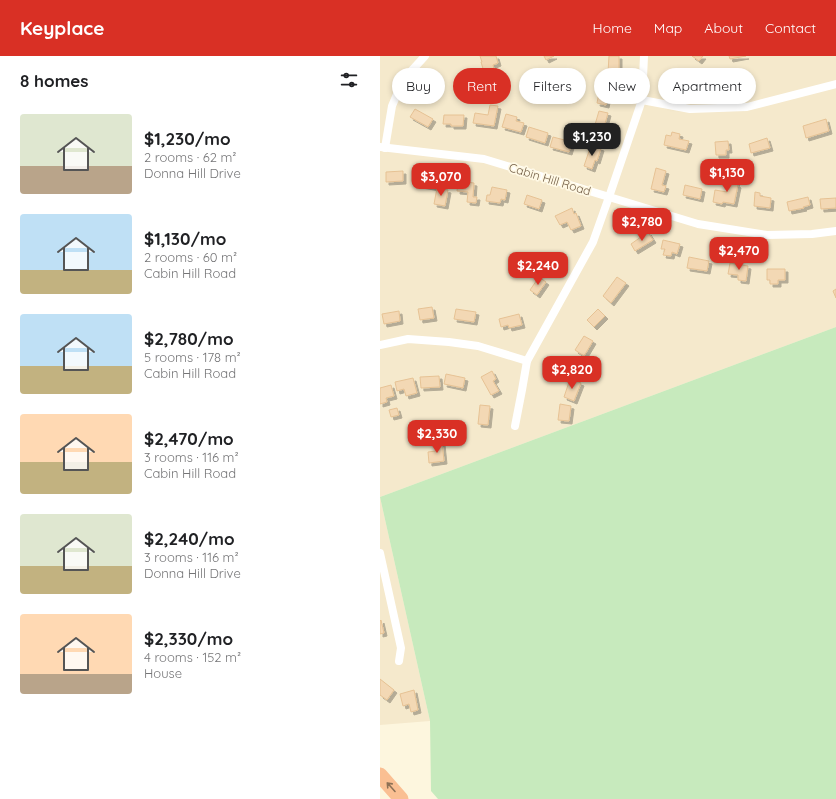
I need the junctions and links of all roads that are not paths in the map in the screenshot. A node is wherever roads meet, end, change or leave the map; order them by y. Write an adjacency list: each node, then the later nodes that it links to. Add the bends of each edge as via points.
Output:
1 (425, 56): 7 (street, via 403,80 392,106)
2 (644, 56): 3 (street)
3 (643, 68)
4 (836, 84): 5 (street, via 747,107 690,110)
5 (650, 102)
6 (641, 104): 8 (street)
7 (383, 148): 8 (street, Cabin Hill Road, via 484,159)
8 (609, 197): 9 (street, Cabin Hill Road, via 698,224 767,235); 11 (street, via 593,242)
9 (836, 231)
10 (380, 345): 11 (street, via 408,339 449,342 478,346)
11 (527, 361): 12 (street)
12 (515, 426)
13 (380, 553): 14 (street, via 401,648)
14 (400, 661)
15 (380, 775): 16 (highway, one-way to 15)
16 (401, 799)

